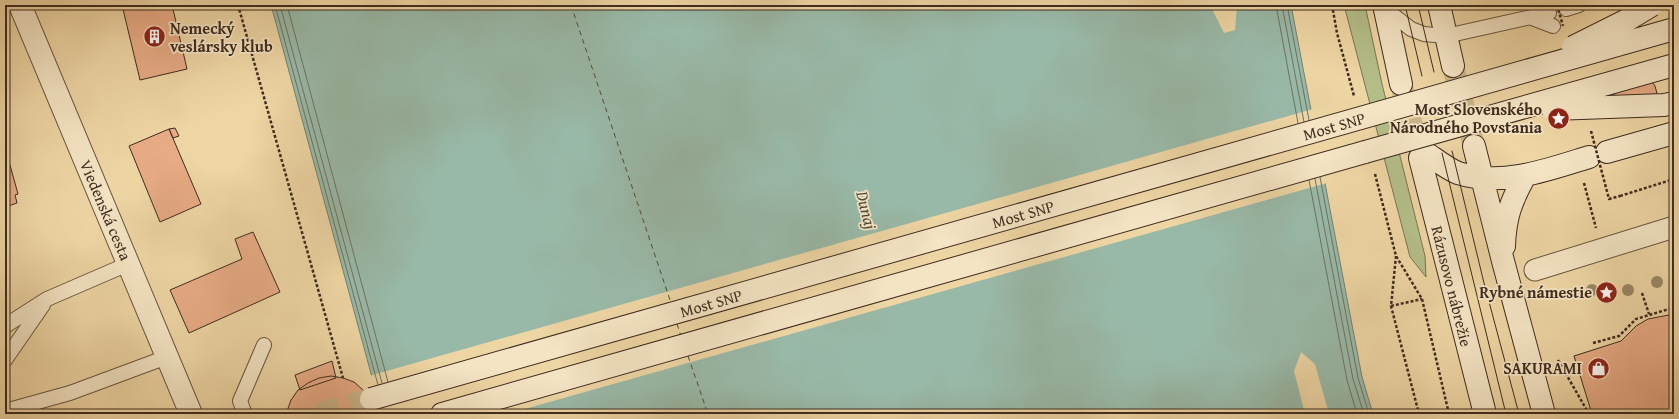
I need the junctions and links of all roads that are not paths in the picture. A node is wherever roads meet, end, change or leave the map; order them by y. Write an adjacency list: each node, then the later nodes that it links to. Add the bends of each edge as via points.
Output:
1 (20, 5): 20 (main road, Viedenská cesta)
2 (1439, 5): 7 (main road)
3 (1652, 5): 10 (main road, bridge)
4 (1384, 6): 7 (lane, via 1411,29 1424,34); 11 (main road)
5 (1561, 15): 7 (lane, via 1532,18)
6 (1674, 29): 10 (main road, Most SNP, bridge)
7 (1446, 36): 8 (main road)
8 (1453, 66)
9 (1674, 66): 13 (main road, Most SNP, bridge)
10 (1525, 71): 27 (main road, Most SNP, bridge)
11 (1401, 84)
12 (1674, 103): 13 (main road, bridge)
13 (1516, 110): 31 (main road, Most SNP, bridge)
14 (1674, 133): 16 (main road)
15 (1474, 146): 17 (main road)
16 (1525, 176): 17 (main road); 19 (main road, via 1508,210)
17 (1481, 177): 19 (main road); 32 (main road, Rázusovo nábrežie, via 1457,173 1425,157)
18 (1674, 227): 21 (street, via 1600,241)
19 (1503, 261): 33 (main road)
20 (128, 264): 22 (lane); 25 (main road, Viedenská cesta)
21 (1535, 270)
22 (47, 299): 23 (lane); 26 (lane)
23 (5, 326)
24 (264, 345): 29 (lane, via 240,401)
25 (167, 356): 28 (lane, via 70,393); 30 (main road, Viedenská cesta)
26 (5, 360)
27 (371, 399)
28 (5, 411)
29 (244, 412)
30 (191, 414)
31 (442, 414)
32 (1484, 414)
33 (1544, 414)

